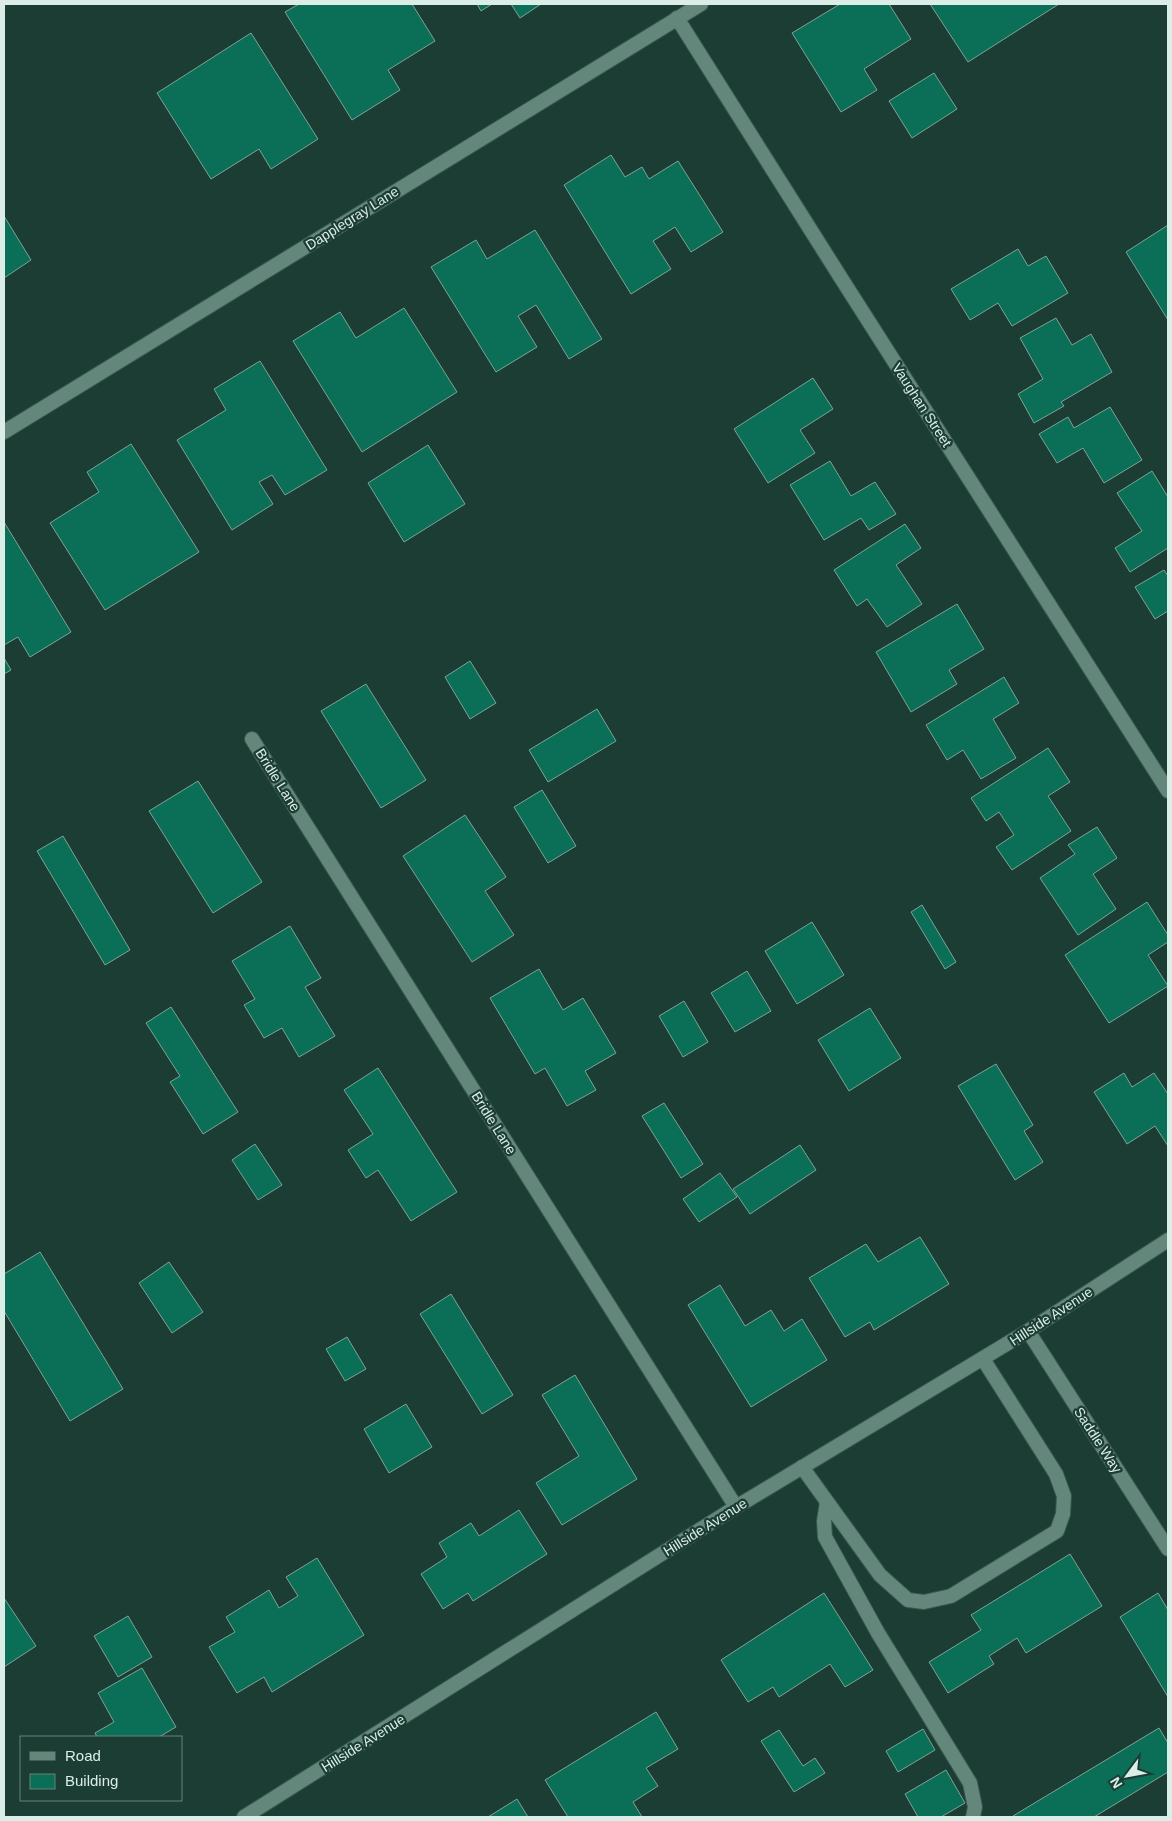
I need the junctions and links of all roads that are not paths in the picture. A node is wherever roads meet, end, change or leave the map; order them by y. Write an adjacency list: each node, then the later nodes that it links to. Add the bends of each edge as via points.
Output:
1 (701, 4): 2 (street, Dapplegray Lane)
2 (677, 18): 3 (street, Dapplegray Lane); 5 (street, Vaughan Street)
3 (4, 432)
4 (252, 739): 11 (street, Bridle Lane)
5 (1168, 791)
6 (1168, 1240): 7 (street, Hillside Avenue)
7 (1028, 1331): 8 (street, Hillside Avenue); 12 (street, Saddle Way)
8 (983, 1359): 9 (street, Hillside Avenue); 10 (street, via 1056,1474 1064,1496 1063,1514 1057,1531 951,1596 924,1602 908,1600 880,1575)
9 (802, 1467): 10 (street); 11 (street, Hillside Avenue)
10 (827, 1502): 14 (street, via 825,1537 878,1633 970,1783 975,1808)
11 (736, 1507): 13 (street, Hillside Avenue)
12 (1168, 1549)
13 (244, 1817)
14 (972, 1817)

